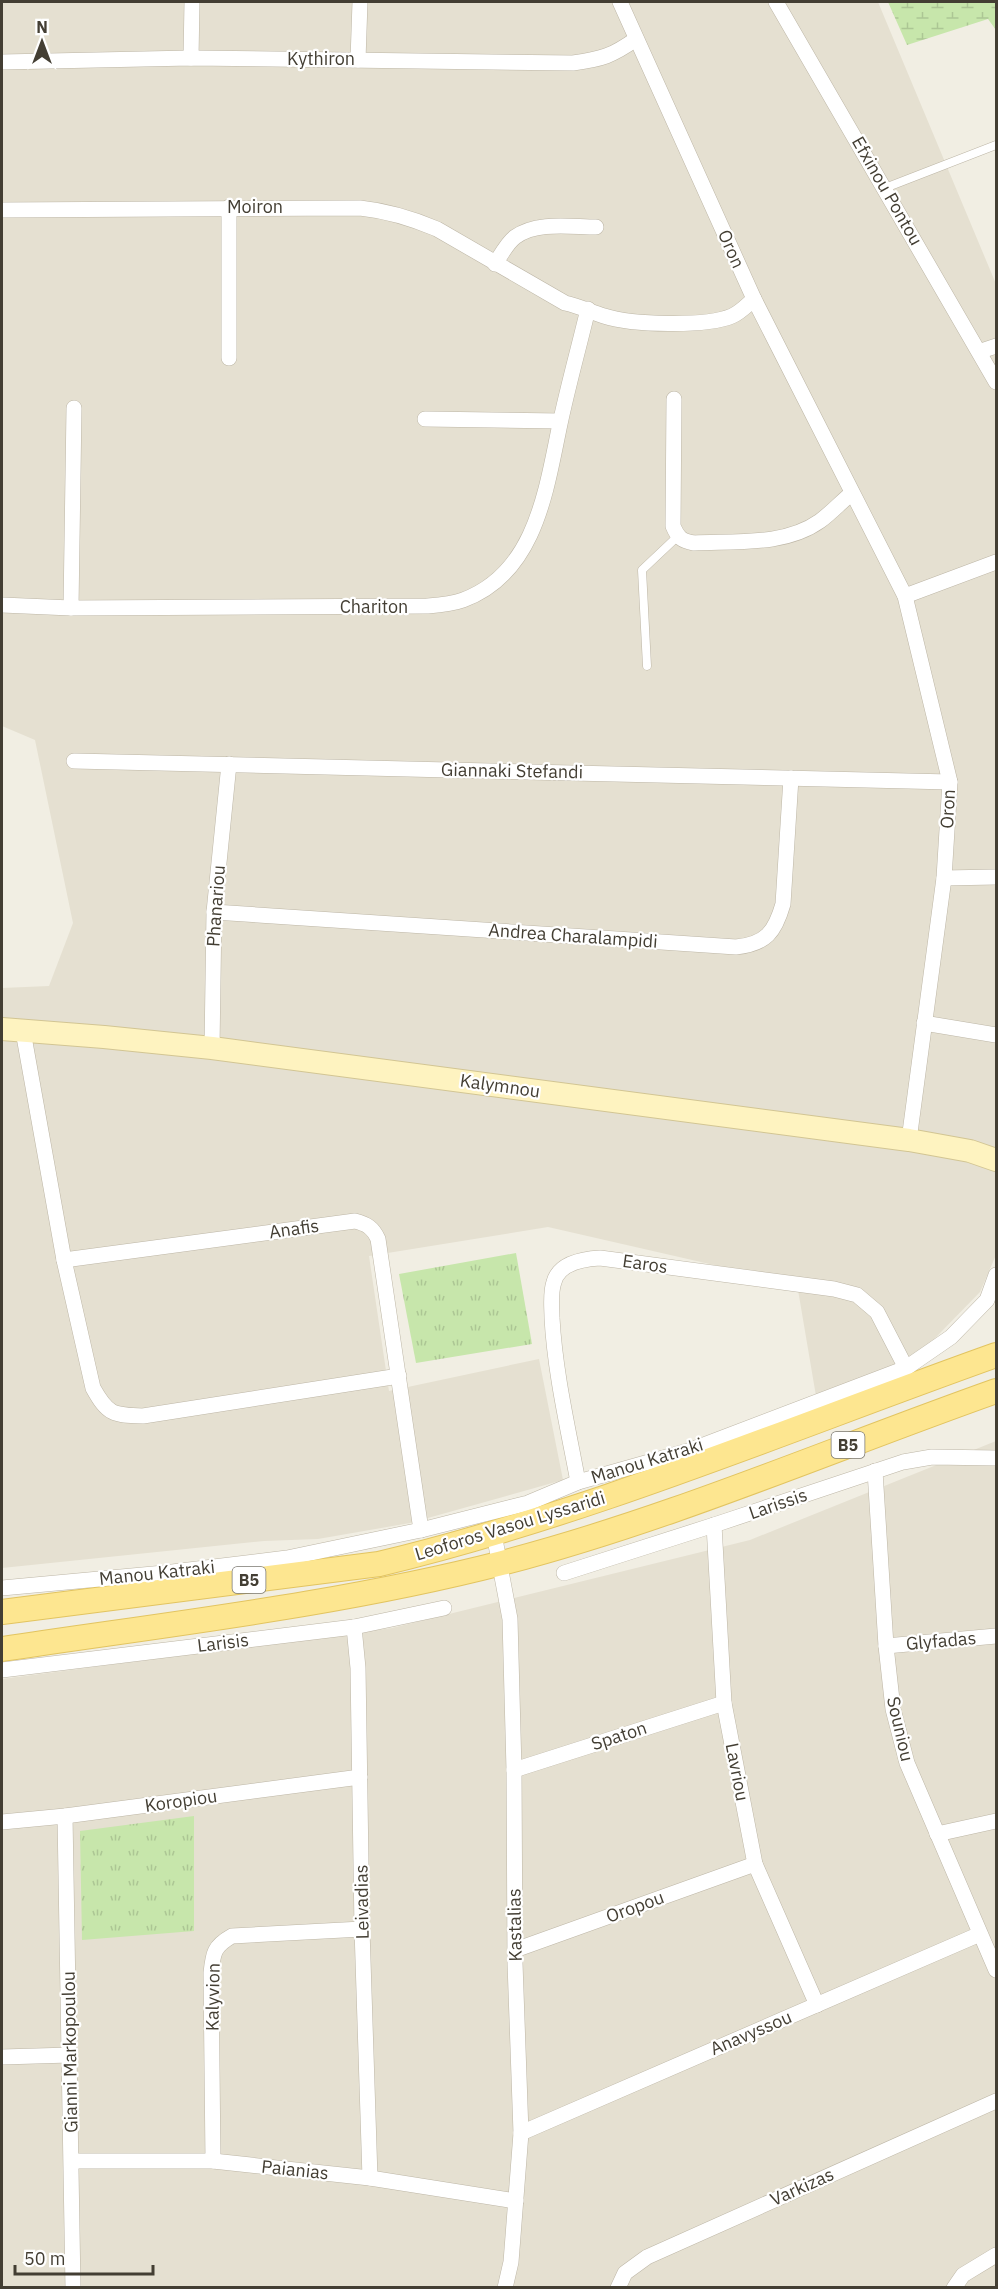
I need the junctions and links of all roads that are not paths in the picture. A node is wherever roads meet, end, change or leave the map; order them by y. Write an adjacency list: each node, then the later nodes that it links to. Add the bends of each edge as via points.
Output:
1 (192, 2): 6 (street)
2 (360, 2): 7 (street)
3 (620, 2): 5 (street, Oron)
4 (776, 2): 10 (street, Efxinou Pontou)
5 (636, 39): 7 (street, Kythiron, via 615,54 573,63); 15 (street, Oron)
6 (191, 58): 7 (street, Kythiron); 8 (street, Kythiron)
7 (358, 60)
8 (2, 62)
9 (996, 145): 10 (lane)
10 (885, 188): 18 (street, Efxinou Pontou)
11 (229, 207): 12 (street, Moiron); 14 (street, Moiron, via 353,207 392,212 437,229); 19 (street)
12 (2, 210)
13 (596, 227): 14 (street, via 525,231 513,238)
14 (495, 264): 16 (street, Moiron, via 565,303)
15 (754, 299): 16 (street, Moiron, via 730,316 688,323 633,321); 25 (street, Oron)
16 (588, 309): 24 (street, Chariton)
17 (996, 346): 18 (street)
18 (981, 351): 20 (street, Efxinou Pontou)
19 (229, 358)
20 (996, 382)
21 (674, 399): 26 (street, via 673,526)
22 (74, 408): 30 (street)
23 (425, 419): 24 (street)
24 (561, 420): 30 (street, Chariton, via 533,530 501,576 477,594 427,606)
25 (852, 493): 26 (street, via 820,521 784,537 694,543); 28 (street, Oron)
26 (677, 537): 31 (lane, via 642,570)
27 (996, 562): 28 (street)
28 (905, 596): 35 (street, Oron)
29 (2, 605): 30 (street, Chariton)
30 (71, 608)
31 (647, 666)
32 (74, 761): 33 (street, Giannaki Stefandi)
33 (229, 764): 34 (street, Giannaki Stefandi); 38 (street, Phanariou)
34 (791, 778): 35 (street, Giannaki Stefandi); 38 (street, Andrea Charalampidi, via 783,904 773,930 752,945)
35 (950, 782): 37 (street, Oron)
36 (996, 877): 37 (street)
37 (944, 878): 39 (street, Oron)
38 (214, 912): 42 (street, Phanariou)
39 (924, 1023): 41 (street); 43 (street, Oron)
40 (12, 1030): 42 (street, Kalymnou); 45 (street)
41 (996, 1035)
42 (212, 1048): 43 (street, Kalymnou)
43 (909, 1140): 44 (street, Kalymnou)
44 (996, 1160)
45 (64, 1260): 49 (street, via 93,1388 103,1406 118,1415 143,1416); 49 (street, Anafis, via 355,1221 366,1224 378,1239)
46 (996, 1275): 48 (street, Manou Katraki, via 987,1300 951,1337)
47 (996, 1355): 56 (main road, Leoforos Vasou Lyssaridi / B5, via 693,1468)
48 (906, 1368): 53 (street, Manou Katraki, via 688,1451); 53 (street, Earos, via 877,1312 857,1295 600,1258 580,1259 554,1280 552,1302 553,1346)
49 (399, 1376): 55 (street, Anafis)
50 (996, 1390): 57 (main road, Leoforos Vasou Lyssaridi / B5, via 701,1501)
51 (996, 1458): 52 (street, Larissis, via 933,1457)
52 (875, 1471): 54 (street, Larissis); 64 (street, Souniou)
53 (578, 1482): 55 (street, Manou Katraki, via 528,1503)
54 (714, 1525): 58 (street, Larissis); 67 (street, Lavriou)
55 (421, 1530): 59 (street, Manou Katraki, via 287,1558)
56 (494, 1534): 57 (street, Kastalias); 61 (main road, Leoforos Vasou Lyssaridi / B5, via 379,1564)
57 (501, 1563): 65 (main road, Leoforos Vasou Lyssaridi / B5, via 344,1597); 68 (street, Kastalias, via 510,1619)
58 (564, 1573)
59 (2, 1588)
60 (444, 1608): 62 (street, Larisis)
61 (2, 1612)
62 (354, 1627): 66 (street, Larisis); 69 (street, Leivadias)
63 (996, 1636): 64 (street, Glyfadas)
64 (886, 1646): 73 (street, Souniou, via 893,1708 907,1763)
65 (2, 1649)
66 (2, 1670)
67 (724, 1703): 68 (street, Spaton); 74 (street, Lavriou)
68 (514, 1770): 77 (street, Kastalias)
69 (360, 1777): 70 (street, Koropiou); 75 (street, Leivadias)
70 (65, 1816): 72 (street, Koropiou); 80 (street, Gianni Markopoulou)
71 (996, 1821): 73 (street)
72 (2, 1822)
73 (937, 1834): 76 (street, Souniou)
74 (755, 1864): 77 (street, Oropou); 79 (street, Lavriou)
75 (362, 1929): 85 (street, Kalyvion, via 232,1936 220,1943 213,1955 211,1973); 86 (street, Leivadias)
76 (980, 1934): 78 (street, Souniou); 79 (street, Anavyssou)
77 (515, 1950): 83 (street, Kastalias)
78 (996, 1970)
79 (817, 2005): 83 (street, Anavyssou)
80 (70, 2055): 81 (street); 84 (street, Gianni Markopoulou)
81 (2, 2057)
82 (996, 2101): 91 (street, Varkizas, via 647,2257 625,2273)
83 (521, 2133): 87 (street, Kastalias)
84 (72, 2161): 85 (street, Paianias); 89 (street, Gianni Markopoulou)
85 (213, 2161): 86 (street, Paianias)
86 (370, 2178): 87 (street, Paianias)
87 (516, 2201): 90 (street, Kastalias)
88 (996, 2255): 92 (street, via 963,2275)
89 (73, 2288)
90 (505, 2288)
91 (618, 2288)
92 (954, 2288)

